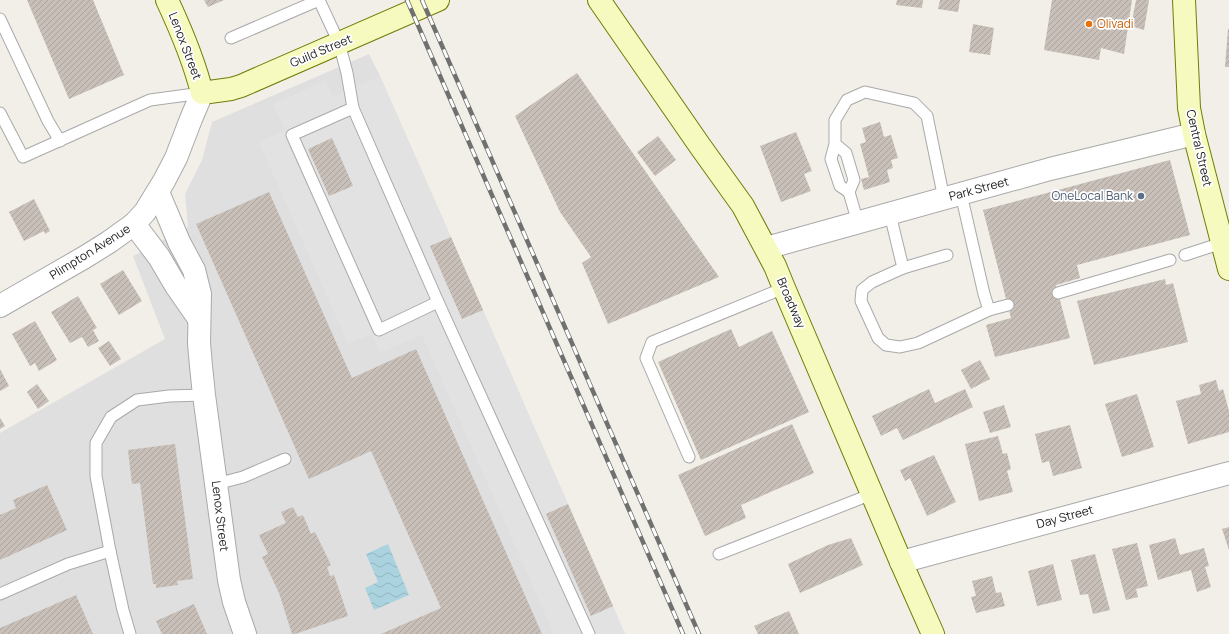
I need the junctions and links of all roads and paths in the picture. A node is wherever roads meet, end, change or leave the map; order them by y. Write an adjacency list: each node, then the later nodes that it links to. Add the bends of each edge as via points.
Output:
1 (167, 0): 8 (street, Lenox Street, via 185,41)
2 (438, 0): 7 (street, Guild Street)
3 (599, 0): 21 (street, Broadway, via 743,206)
4 (1184, 0): 11 (street, Central Street, via 1190,108)
5 (0, 19): 12 (lane)
6 (231, 38): 7 (lane, via 319,0)
7 (339, 44): 8 (street, Guild Street, via 231,89); 9 (lane)
8 (202, 93): 12 (lane, via 150,100); 14 (street, Plimpton Avenue, via 176,158)
9 (353, 108): 29 (lane); 29 (lane, via 292,135 379,330)
10 (0, 113): 12 (lane, via 23,157)
11 (1194, 134): 16 (street, Park Street); 20 (street, Central Street)
12 (60, 141)
13 (834, 144): 15 (lane, via 831,159 840,186); 15 (lane, via 846,153 854,180); 16 (lane, via 835,120 847,100 865,92 914,103 928,116)
14 (158, 192): 19 (street, Plimpton Avenue); 33 (street, Lenox Street, via 194,270 200,294)
15 (849, 192): 18 (lane)
16 (953, 196): 17 (street, Park Street); 32 (lane)
17 (890, 214): 18 (street, Park Street); 25 (lane)
18 (858, 222): 21 (street, Park Street)
19 (134, 224): 31 (street, Plimpton Avenue, via 103,246); 33 (street)
20 (1222, 243): 23 (lane); 26 (street, Central Street)
21 (766, 248): 27 (street, Broadway)
22 (947, 255): 25 (lane)
23 (1185, 255)
24 (1170, 260): 28 (lane)
25 (903, 268): 32 (lane, via 872,282 862,290 861,301 878,338 886,345 900,347 918,343)
26 (1229, 269)
27 (784, 288): 35 (lane, via 652,342 646,358); 39 (street, Broadway)
28 (1058, 292)
29 (438, 302): 46 (lane)
30 (1008, 305): 32 (lane)
31 (0, 306)
32 (989, 310)
33 (199, 318): 34 (street, Lenox Street)
34 (204, 395): 38 (street, Lenox Street); 40 (lane, via 137,400 111,417 96,443 96,476)
35 (689, 457)
36 (285, 459): 38 (lane, via 243,477)
37 (1229, 473): 42 (street, Day Street)
38 (216, 484): 45 (street, Lenox Street, via 229,580)
39 (872, 494): 41 (lane); 42 (street, Broadway)
40 (110, 551): 43 (lane, via 68,564); 44 (lane)
41 (719, 554)
42 (901, 562): 47 (street, Broadway)
43 (0, 594)
44 (130, 634)
45 (245, 634)
46 (589, 634)
47 (933, 634)

